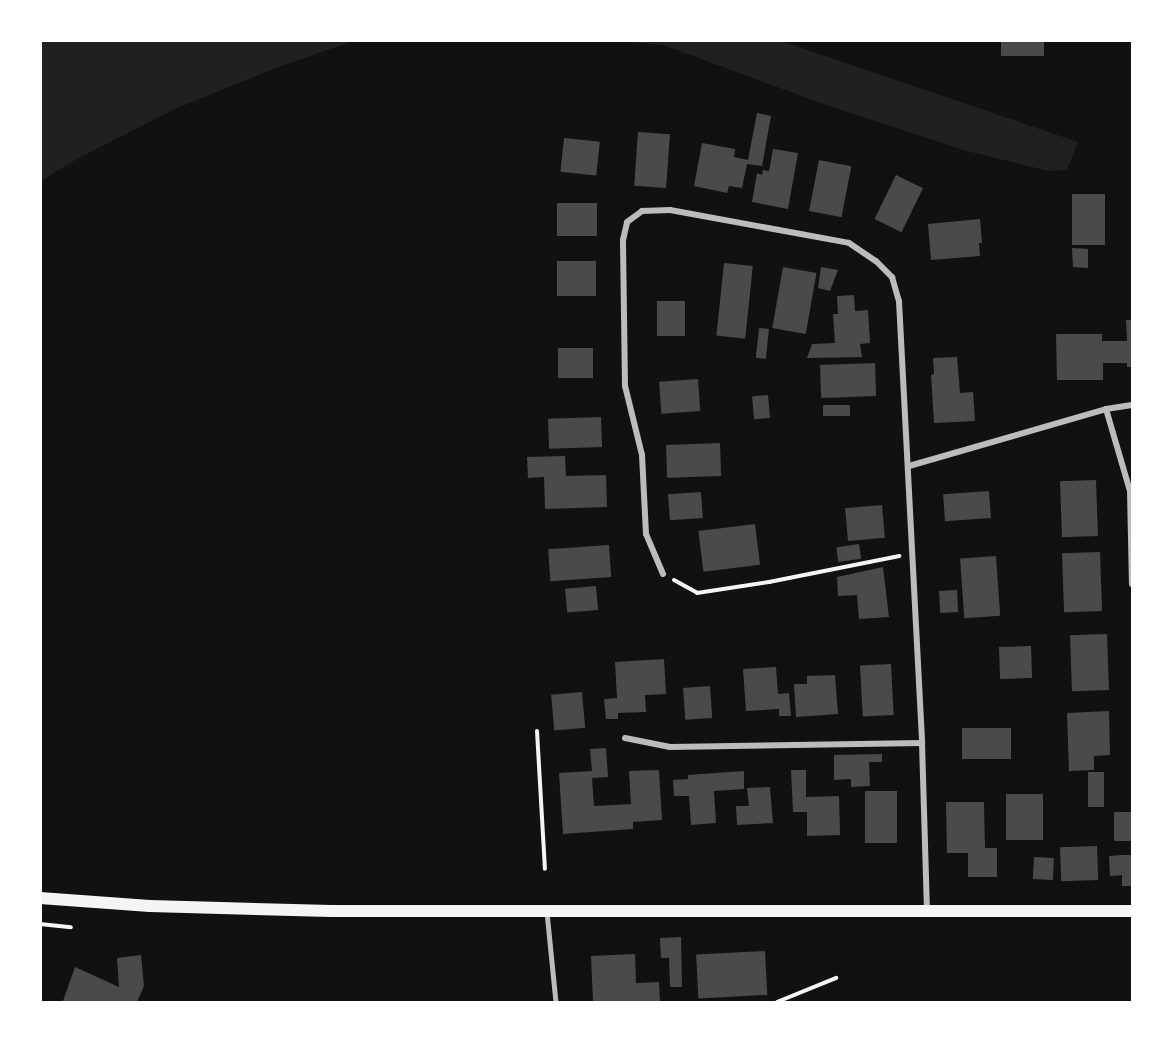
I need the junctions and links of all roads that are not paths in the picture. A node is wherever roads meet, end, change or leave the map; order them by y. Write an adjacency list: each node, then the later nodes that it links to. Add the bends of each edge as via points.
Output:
1 (1132, 405): 2 (street)
2 (1106, 409): 3 (street); 5 (street, via 1130,491)
3 (909, 466): 4 (street, via 899,301 892,277 876,261 849,243 805,233 670,210 642,211 627,222 623,240 625,386 642,455 646,534); 7 (street)
4 (663, 574)
5 (1132, 584)
6 (625, 738): 7 (street, via 670,747)
7 (922, 743): 9 (street)
8 (40, 898): 11 (main road, via 173,906)
9 (927, 909): 10 (main road); 11 (main road)
10 (1132, 911)
11 (547, 912): 12 (lane)
12 (556, 1002)

